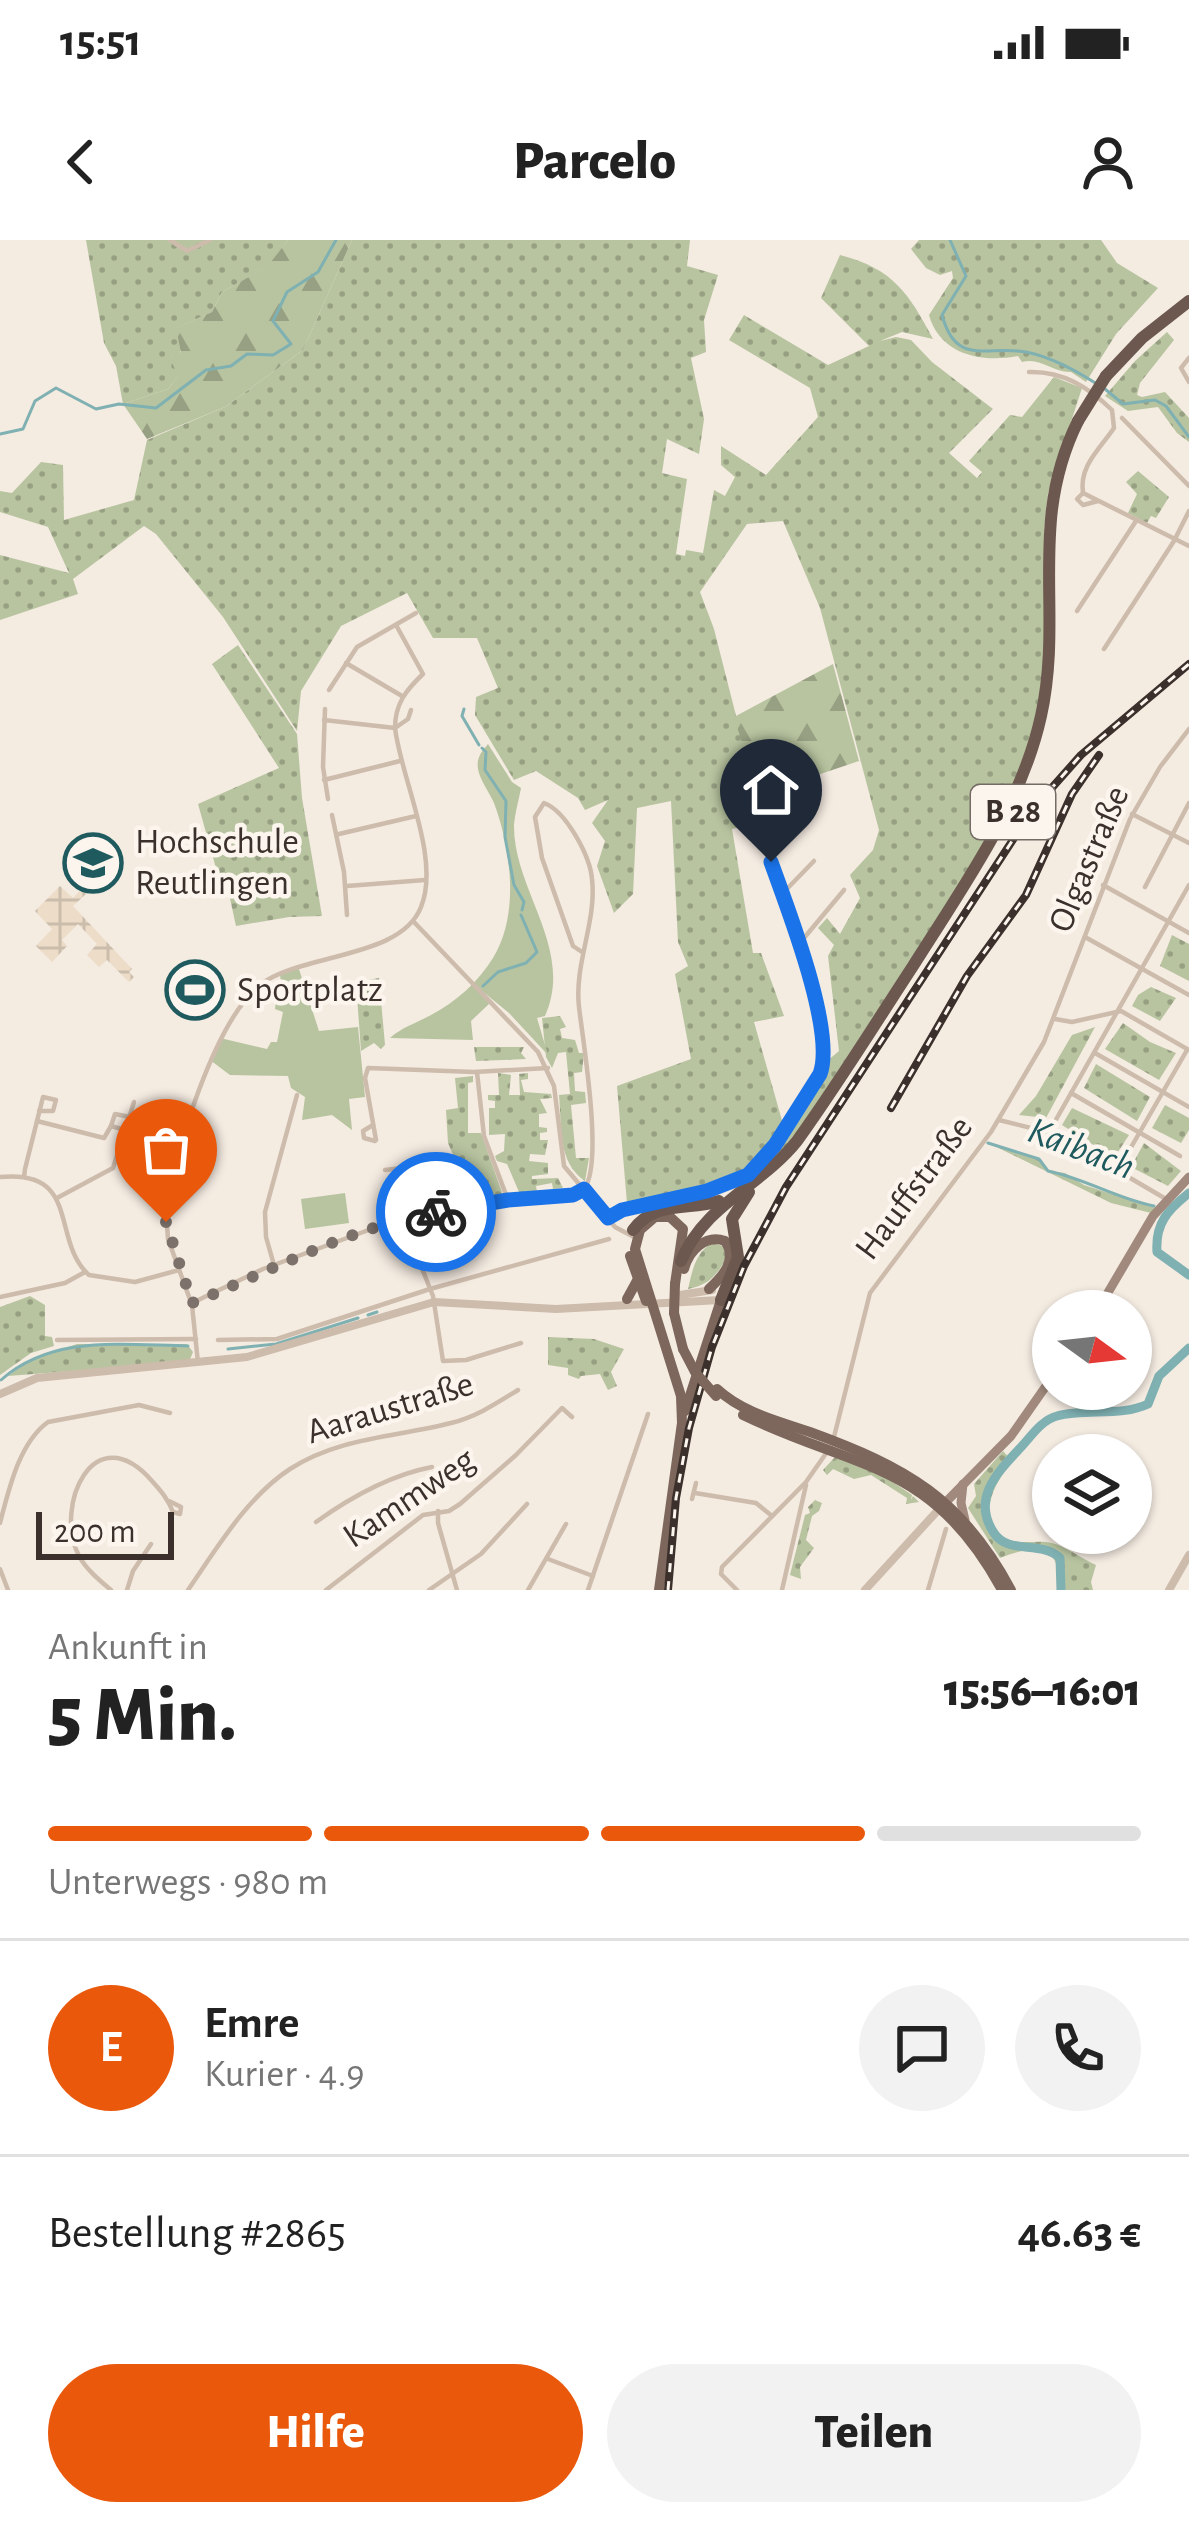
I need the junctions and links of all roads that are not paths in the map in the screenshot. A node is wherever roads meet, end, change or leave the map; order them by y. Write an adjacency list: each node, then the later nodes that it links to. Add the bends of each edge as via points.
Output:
1 (170, 240): 2 (street, via 188,251)
2 (210, 240)
3 (1189, 306): 83 (highway, B 28, bridge, via 1142,338 1109,378 1058,470 1048,518 1046,692 1015,793 803,1132)
4 (1189, 358): 6 (street, via 1181,368)
5 (1029, 372): 9 (street, via 1069,378 1112,410 1114,428 1089,460)
6 (1189, 382)
7 (1122, 418): 8 (street)
8 (1189, 486)
9 (1083, 494): 10 (street); 10 (street, via 1080,505)
10 (1098, 501): 12 (street)
11 (1189, 511): 13 (street)
12 (1136, 520): 13 (street); 15 (street)
13 (1174, 541): 14 (street); 18 (street)
14 (1189, 546)
15 (1077, 611)
16 (416, 614): 17 (street)
17 (396, 626): 19 (street, via 356,647); 21 (street, via 423,674)
18 (1104, 649)
19 (346, 663): 20 (street); 21 (street)
20 (328, 690)
21 (402, 696): 22 (street)
22 (396, 708): 25 (street); 25 (street, via 411,710)
23 (325, 709): 24 (street)
24 (324, 720): 25 (street); 28 (street)
25 (394, 728): 27 (street)
26 (1188, 731): 31 (street, Olgastraße)
27 (401, 761): 28 (street); 33 (street)
28 (324, 780): 29 (street)
29 (328, 800)
30 (1189, 803): 36 (street)
31 (1132, 814): 36 (street); 42 (street, Olgastraße)
32 (332, 815): 35 (street)
33 (416, 816): 35 (street); 39 (street)
34 (759, 825): 45 (street)
35 (338, 834): 41 (street)
36 (1171, 834): 37 (street); 43 (street)
37 (1189, 843)
38 (814, 861): 45 (street)
39 (425, 880): 41 (street); 47 (street)
40 (1189, 885): 48 (street)
41 (346, 886): 46 (street)
42 (1103, 886): 48 (street); 50 (street, Olgastraße)
43 (1144, 887)
44 (844, 890): 51 (street)
45 (782, 894): 51 (street)
46 (347, 915)
47 (413, 921): 59 (street); 93 (street, via 380,942 275,975 234,1013 207,1069 166,1204)
48 (1168, 922): 49 (street); 53 (street)
49 (1189, 933)
50 (1085, 937): 53 (street); 56 (street, Olgastraße)
51 (800, 944): 88 (street, via 823,1064 775,1145 734,1183 622,1210)
52 (583, 952): 52 (street, via 592,907 588,864 562,816 541,805 535,820 542,859 573,946); 82 (street, via 578,990 592,1169)
53 (1142, 968): 54 (street); 55 (street)
54 (1189, 995)
55 (1118, 1011): 56 (street); 57 (street); 58 (street)
56 (1055, 1019): 69 (street, Hauffstraße)
57 (1188, 1048): 61 (street)
58 (1094, 1052): 61 (street); 62 (street)
59 (548, 1068): 60 (street); 82 (street, via 562,1161)
60 (477, 1071): 70 (street, via 367,1069); 85 (street, via 484,1136)
61 (1163, 1092): 65 (street); 74 (street)
62 (1071, 1093): 73 (street); 74 (street)
63 (297, 1095): 92 (street, via 265,1216)
64 (134, 1102): 67 (street)
65 (1189, 1107)
66 (40, 1111): 68 (street)
67 (130, 1117): 71 (street, via 115,1114); 72 (street)
68 (37, 1120): 71 (street, via 104,1138); 80 (street)
69 (999, 1120): 73 (street); 119 (street, Hauffstraße, via 870,1293)
70 (373, 1125)
71 (111, 1126): 72 (street)
72 (125, 1130): 84 (street, via 111,1170)
73 (1049, 1132): 78 (street)
74 (1140, 1132): 75 (street); 78 (street)
75 (1180, 1156)
76 (452, 1162): 77 (street)
77 (385, 1170)
78 (1118, 1170): 86 (street)
79 (0, 1177): 80 (street)
80 (24, 1177): 84 (street)
81 (1189, 1178): 86 (main road)
82 (584, 1189): 85 (street); 88 (street)
83 (743, 1192): 89 (highway, via 652,1211); 91 (highway, B 28, via 706,1219); 101 (highway, via 732,1219 738,1257)
84 (57, 1198): 94 (street)
85 (508, 1200): 87 (street)
86 (1167, 1200): 98 (main road)
87 (403, 1219): 92 (street); 96 (street)
88 (610, 1220): 89 (street)
89 (635, 1234): 91 (main road, via 655,1216 674,1219 684,1234); 95 (main road, via 629,1254); 102 (main road)
90 (608, 1240): 96 (street)
91 (684, 1261): 97 (main road, via 706,1240 729,1246 729,1264); 119 (main road, B 28, bridge, via 677,1312 686,1348 716,1393)
92 (274, 1265): 103 (street)
93 (179, 1270): 94 (street, via 128,1282); 103 (street)
94 (85, 1272): 99 (street)
95 (638, 1279): 100 (main road); 102 (main road)
96 (430, 1289): 104 (street); 106 (street)
97 (709, 1289): 101 (street); 102 (street)
98 (1109, 1290)
99 (0, 1298)
100 (627, 1299): 102 (street); 105 (street)
101 (722, 1299): 102 (street); 118 (main road)
102 (649, 1300): 105 (street); 118 (main road)
103 (192, 1303): 107 (street)
104 (434, 1303): 105 (street); 106 (street); 110 (street, via 443,1361)
105 (596, 1306)
106 (364, 1317): 109 (street, via 277,1339); 111 (street, via 247,1357)
107 (196, 1339): 108 (street); 111 (street)
108 (57, 1340)
109 (218, 1340)
110 (521, 1343)
111 (198, 1364): 113 (street, via 37,1378)
112 (518, 1390): 145 (street, Aaraustraße, via 455,1423 363,1439 291,1468 244,1512)
113 (0, 1394)
114 (1032, 1406): 123 (main road)
115 (170, 1413): 131 (street, via 139,1405 48,1422 24,1451)
116 (648, 1414): 141 (street)
117 (572, 1417): 128 (street, Kammweg, via 562,1408 462,1502)
118 (682, 1423): 151 (main road)
119 (831, 1444): 121 (street, Hauffstraße); 124 (main road, B 28); 127 (main road, B 28, via 901,1468)
120 (432, 1467): 132 (street, via 353,1497)
121 (806, 1482): 129 (street, Hauffstraße); 153 (street)
122 (696, 1484): 129 (street, via 693,1496 756,1503)
123 (964, 1484): 127 (main road); 130 (main road)
124 (917, 1490): 127 (main road, B 28); 134 (street, via 926,1504)
125 (169, 1501): 143 (street, via 127,1458 105,1457 88,1468 73,1509 74,1538)
126 (527, 1504): 140 (street)
127 (943, 1504): 130 (main road, B 28); 134 (street); 156 (main road, B 28)
128 (438, 1510): 140 (street); 146 (street, Kammweg)
129 (772, 1516): 152 (street, Hauffstraße, via 720,1572)
130 (965, 1520): 157 (main road, B 28)
131 (0, 1522)
132 (316, 1522)
133 (566, 1524): 138 (street)
134 (924, 1525): 154 (street)
135 (946, 1529): 155 (street)
136 (151, 1544): 144 (street)
137 (1189, 1555): 158 (street)
138 (548, 1558): 141 (street); 149 (street)
139 (0, 1569): 142 (street)
140 (454, 1572): 147 (street); 148 (street)
141 (593, 1576): 150 (street)
142 (8, 1590)
143 (111, 1590)
144 (127, 1590)
145 (188, 1590)
146 (326, 1590)
147 (429, 1590)
148 (458, 1590)
149 (528, 1590)
150 (588, 1590)
151 (659, 1590)
152 (737, 1590)
153 (782, 1590)
154 (865, 1590)
155 (928, 1590)
156 (1002, 1590)
157 (1011, 1590)
158 (1169, 1590)

